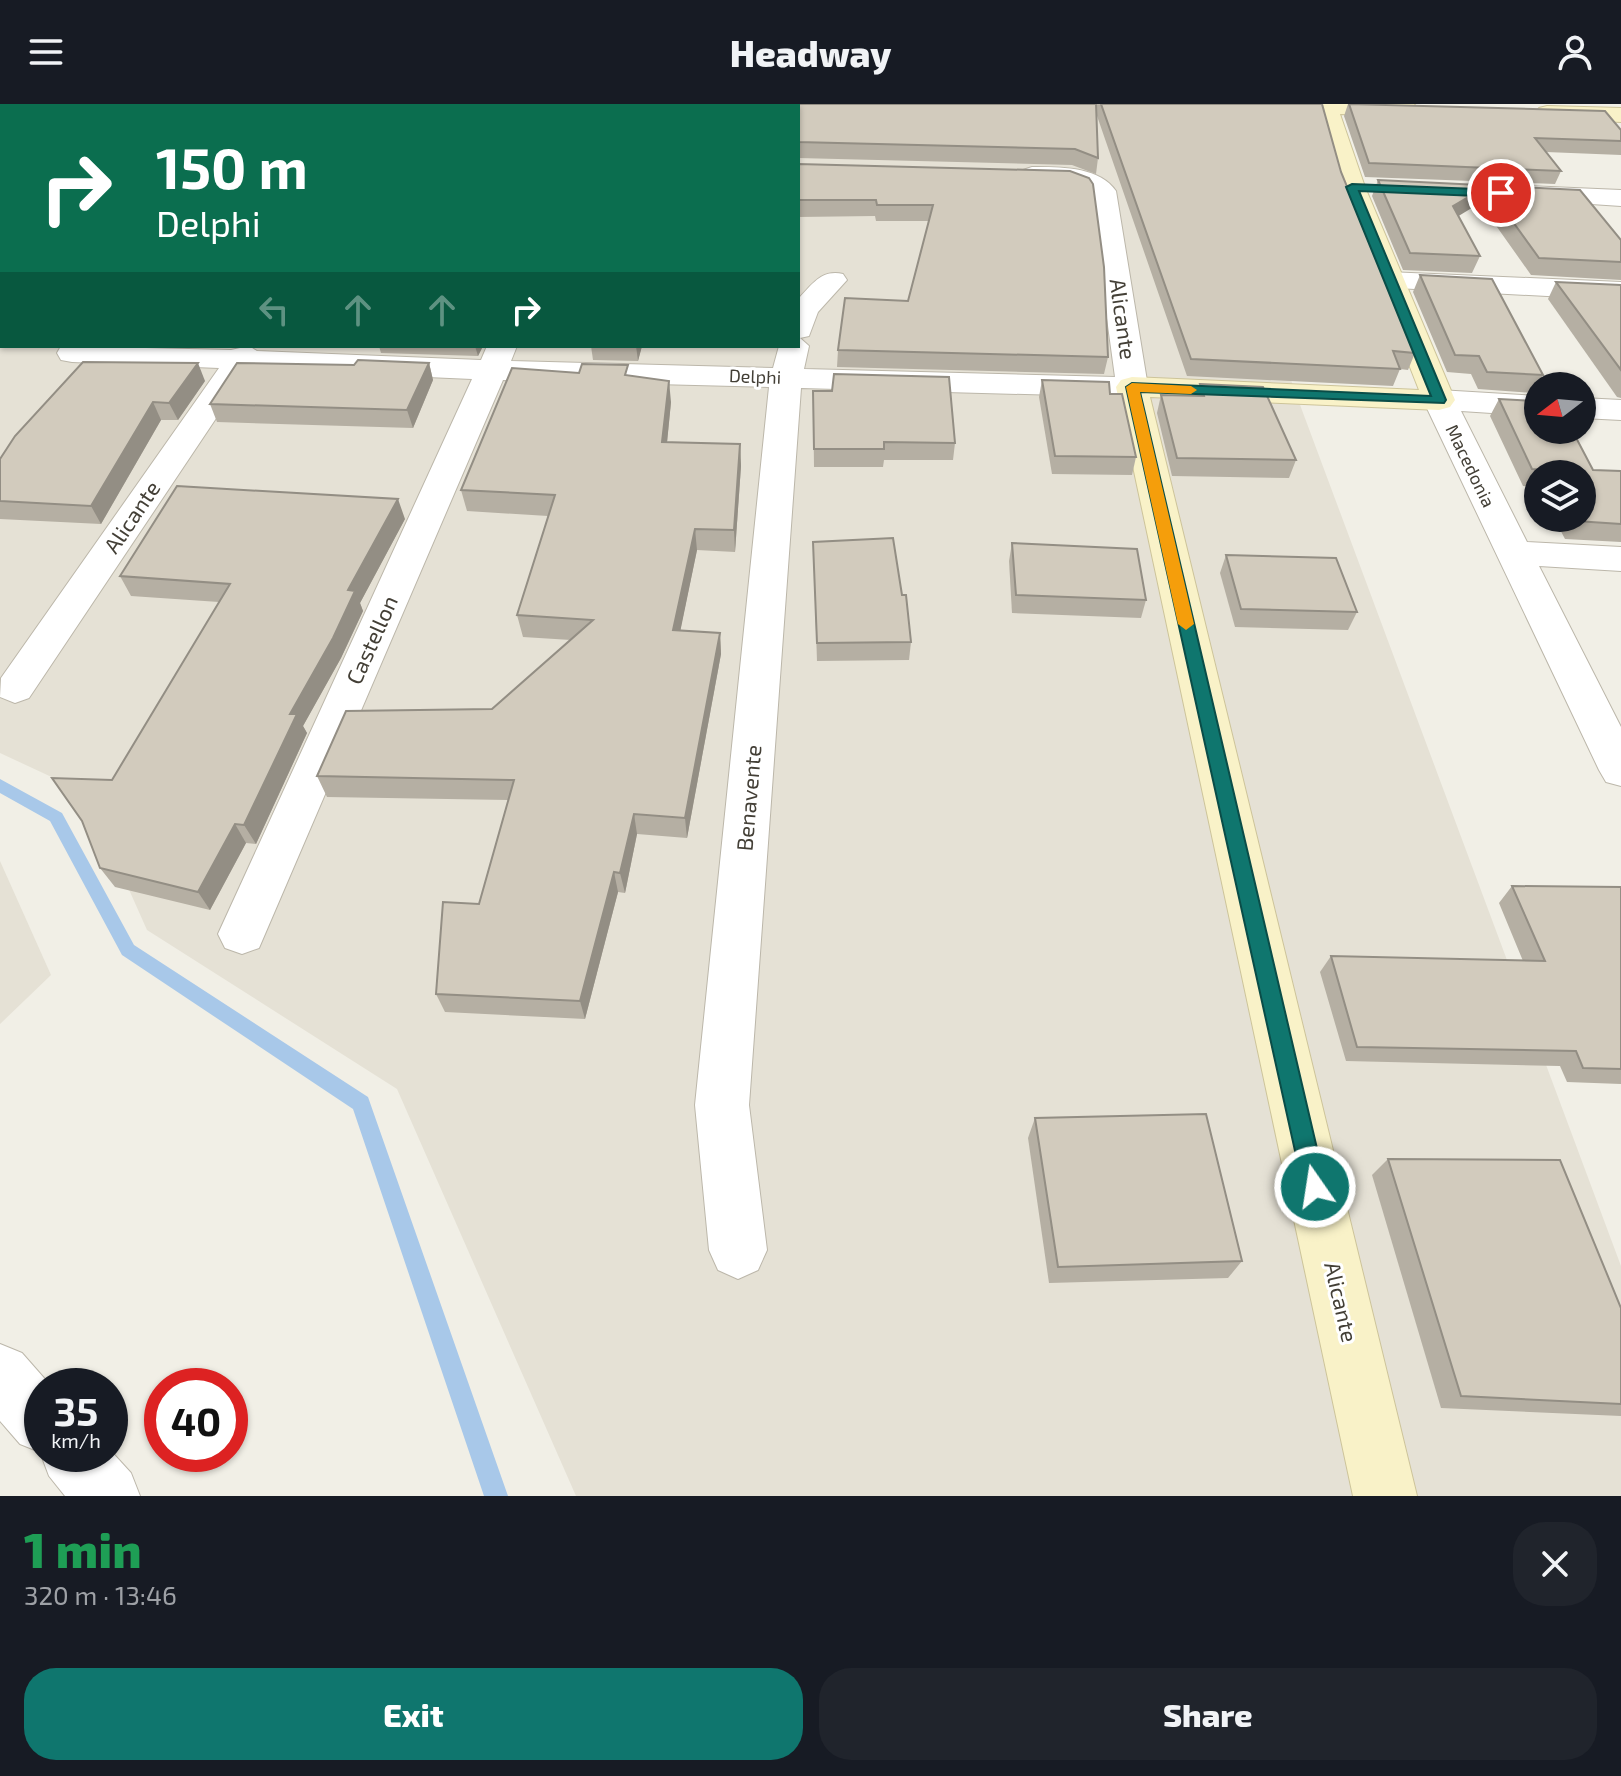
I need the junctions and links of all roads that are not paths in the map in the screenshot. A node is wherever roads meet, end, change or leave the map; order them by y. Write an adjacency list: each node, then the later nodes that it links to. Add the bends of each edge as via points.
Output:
1 (1313, 106): 2 (street); 7 (street, Macedonia)
2 (1360, 106): 3 (street)
3 (1423, 109)
4 (1530, 112): 5 (street)
5 (1621, 115)
6 (1011, 174): 19 (street, Alicante, via 1072,176 1103,191)
7 (1352, 187): 8 (street); 12 (street, Macedonia)
8 (1383, 188)
9 (1494, 193): 10 (street)
10 (1621, 198)
11 (833, 280): 14 (street, via 804,310)
12 (1388, 281): 13 (street); 20 (street, Macedonia)
13 (1621, 291)
14 (800, 323)
15 (72, 353): 16 (street, Delphi)
16 (244, 353): 17 (street, Delphi); 26 (street, Alicante)
17 (498, 358): 18 (street, Delphi); 28 (street, Castellon)
18 (790, 362): 19 (street, Delphi); 29 (street, Benavente, via 722,1105)
19 (1132, 387): 20 (street, Delphi); 33 (street, Alicante)
20 (1439, 400): 21 (street); 24 (street, Macedonia)
21 (1524, 405)
22 (1596, 409): 23 (street)
23 (1621, 410)
24 (1512, 553): 25 (street); 27 (street, Macedonia)
25 (1621, 559)
26 (15, 688)
27 (1621, 770)
28 (242, 934)
29 (738, 1250)
30 (0, 1375): 31 (street)
31 (24, 1402)
32 (87, 1472): 34 (street)
33 (1385, 1495)
34 (108, 1496)

